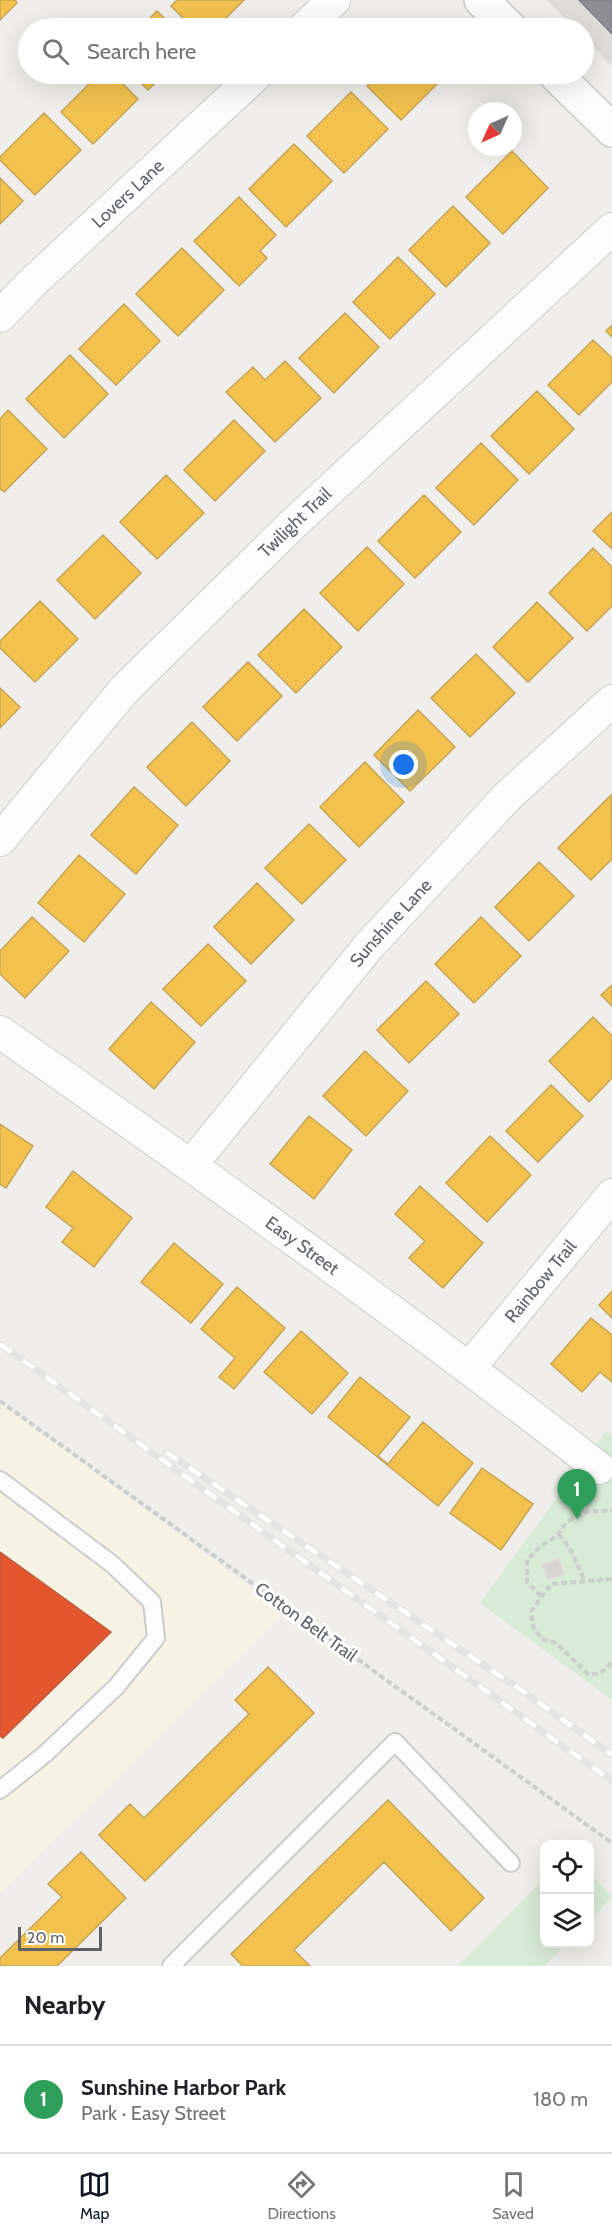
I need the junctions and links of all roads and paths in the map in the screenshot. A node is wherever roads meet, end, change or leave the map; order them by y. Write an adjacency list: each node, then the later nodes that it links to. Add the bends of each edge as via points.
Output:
1 (334, 0): 3 (street)
2 (481, 0): 4 (main road)
3 (315, 18)
4 (500, 18)
5 (246, 84): 9 (street, Lovers Lane)
6 (565, 84): 7 (main road)
7 (612, 130)
8 (612, 229): 11 (street, Twilight Trail, via 295,522 132,682)
9 (0, 316)
10 (612, 701): 13 (street, Sunshine Lane, via 508,796 368,947)
11 (0, 840)
12 (0, 1032): 13 (street, Easy Street)
13 (191, 1165): 15 (street, Easy Street)
14 (612, 1195): 15 (street, Rainbow Trail)
15 (470, 1367): 17 (street, Easy Street)
16 (0, 1401): 26 (path, Cotton Belt Trail)
17 (599, 1468)
18 (0, 1480): 25 (lane, via 112,1564 152,1602 156,1638 116,1687)
19 (612, 1510): 20 (path, via 587,1512 566,1522)
20 (558, 1534): 22 (path); 23 (path, via 527,1560 527,1582)
21 (612, 1579): 22 (path)
22 (585, 1581): 23 (path, via 551,1584)
23 (542, 1596): 24 (path, via 531,1611 533,1627 542,1640 556,1642 588,1674 599,1674)
24 (612, 1663)
25 (0, 1790)
26 (612, 1843)
27 (511, 1863): 28 (lane, via 395,1742)
28 (171, 1966)

